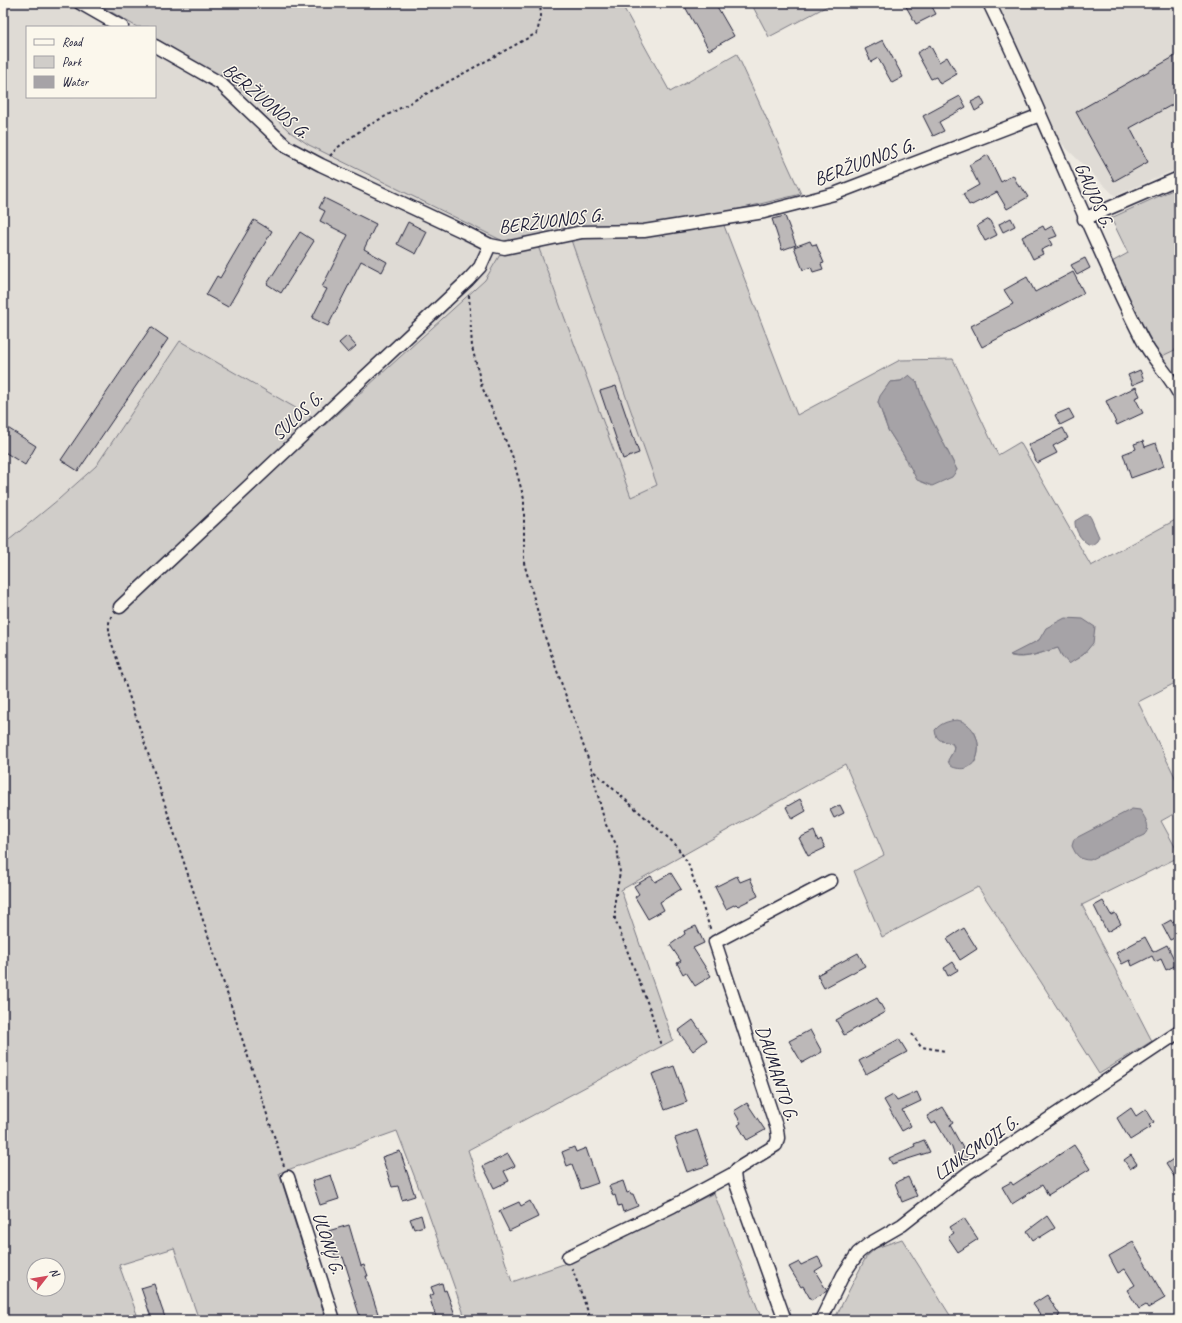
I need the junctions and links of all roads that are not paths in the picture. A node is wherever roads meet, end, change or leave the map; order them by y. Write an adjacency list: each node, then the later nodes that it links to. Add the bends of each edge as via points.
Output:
1 (80, 3): 3 (street)
2 (989, 3): 5 (street, GAUJOS G.)
3 (120, 26)
4 (156, 47): 8 (street, BERŽUONOS G., via 220,83 287,147)
5 (1040, 115): 7 (street, GAUJOS G.); 8 (street, BERŽUONOS G., via 834,194 764,212 644,231 582,232 505,248)
6 (1179, 178): 7 (street)
7 (1084, 219): 9 (street, GAUJOS G., via 1142,340)
8 (490, 245): 10 (street, SULOS G., via 480,267 468,280)
9 (1179, 394)
10 (120, 607)
11 (831, 881): 13 (street, DAUMANTO G., via 715,942 778,1138 776,1145)
12 (1179, 1032): 18 (street, LINKSMOJI G., via 975,1169 902,1225 869,1244 858,1253 843,1275)
13 (734, 1173): 15 (street, DAUMANTO G.); 17 (street)
14 (288, 1177): 16 (street, ULONŲ G.)
15 (568, 1257)
16 (334, 1320)
17 (785, 1320)
18 (821, 1320)

